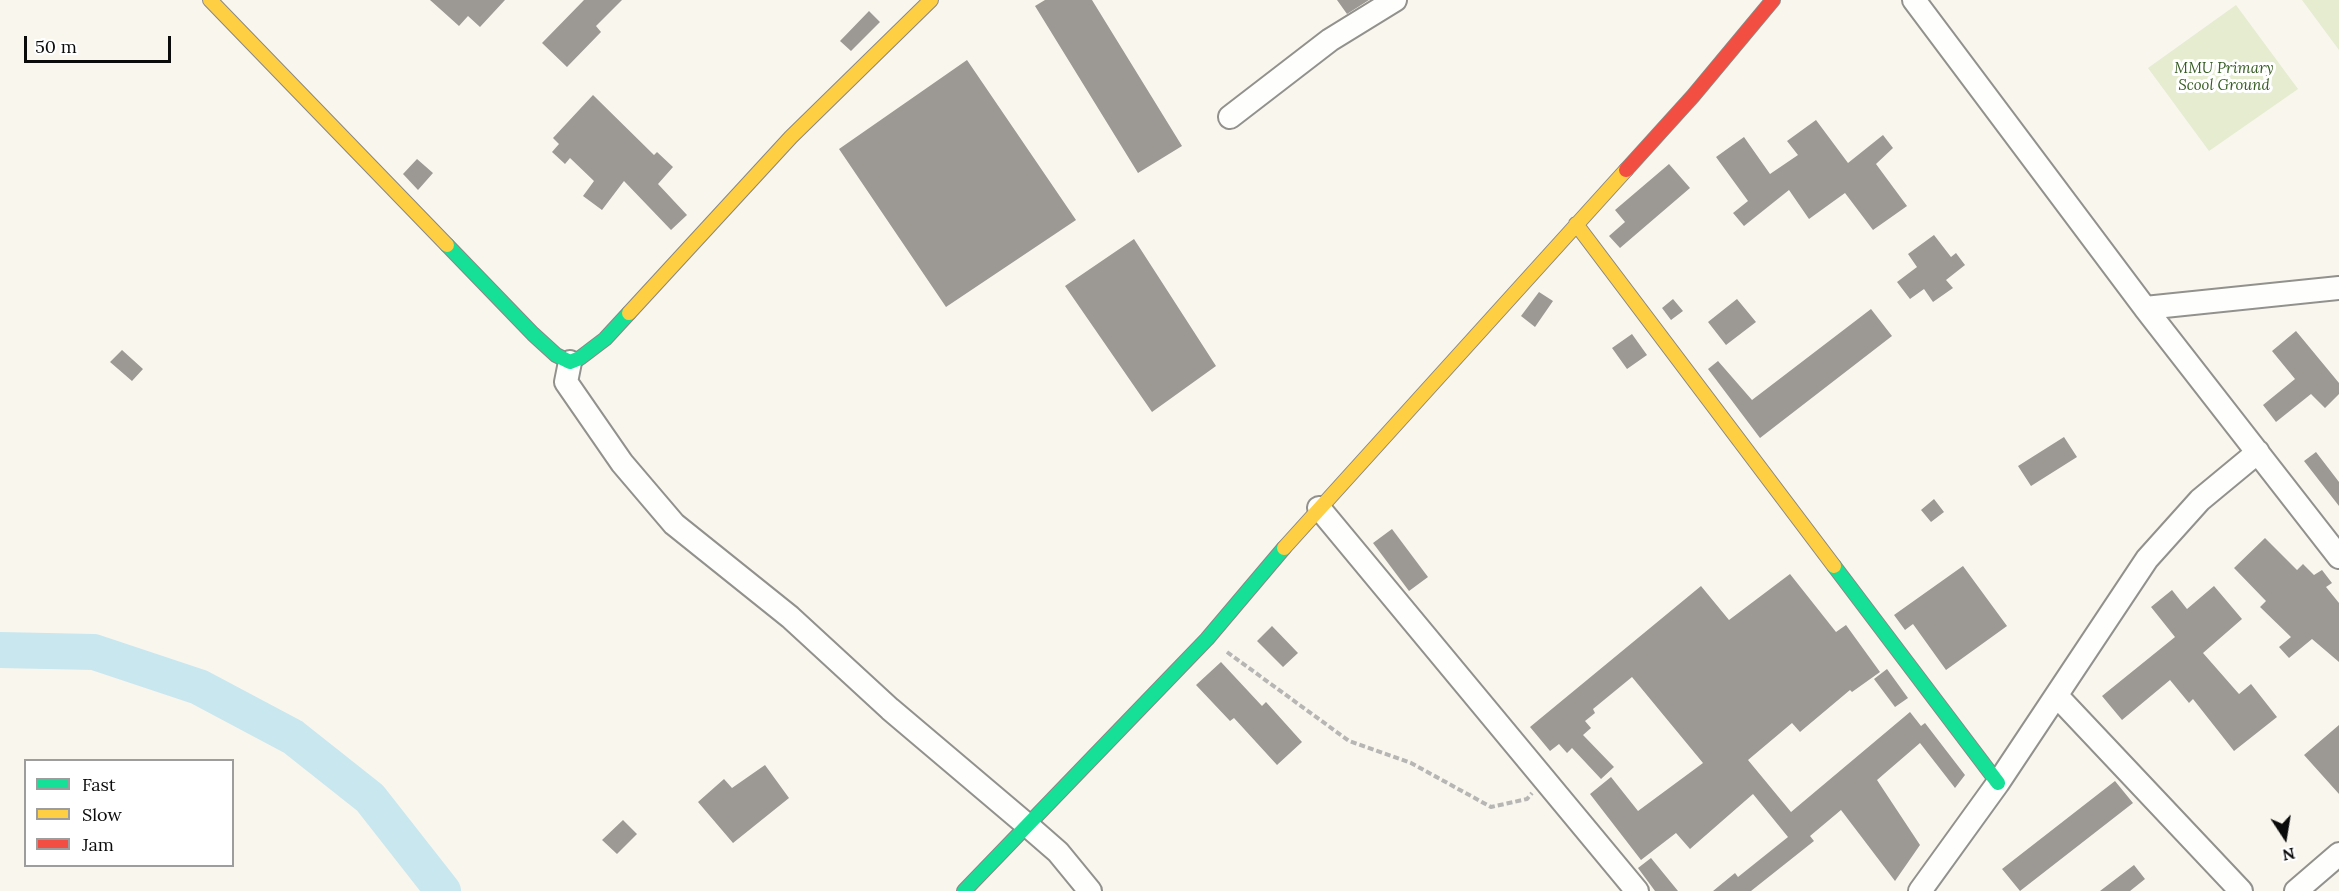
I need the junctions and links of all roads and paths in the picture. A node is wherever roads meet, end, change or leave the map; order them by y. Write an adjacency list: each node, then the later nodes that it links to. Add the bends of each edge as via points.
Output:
1 (931, 0): 10 (street, via 791,138 605,339)
2 (1395, 0): 6 (street, via 1330,40)
3 (1773, 0): 7 (street, via 1693,96)
4 (1914, 0): 9 (street)
5 (214, 1): 10 (street, via 534,334 556,355)
6 (1230, 117)
7 (1576, 224): 12 (street); 17 (street)
8 (2339, 288): 9 (street)
9 (2145, 308): 11 (street)
10 (570, 362): 18 (street, via 566,382 622,463 674,524 790,617 890,709)
11 (2258, 452): 13 (street); 15 (street, via 2200,500 2147,559)
12 (1319, 508): 14 (street); 16 (street)
13 (2339, 557)
14 (1207, 639): 16 (path, via 1349,741 1411,763 1491,807 1527,799); 18 (street)
15 (2057, 696): 17 (street); 24 (street)
16 (1544, 779): 22 (street)
17 (1998, 783): 23 (street)
18 (1027, 825): 20 (street); 21 (street, via 1058,852)
19 (2339, 854): 25 (street)
20 (964, 891)
21 (1089, 891)
22 (1637, 891)
23 (1920, 891)
24 (2241, 891)
25 (2296, 891)

